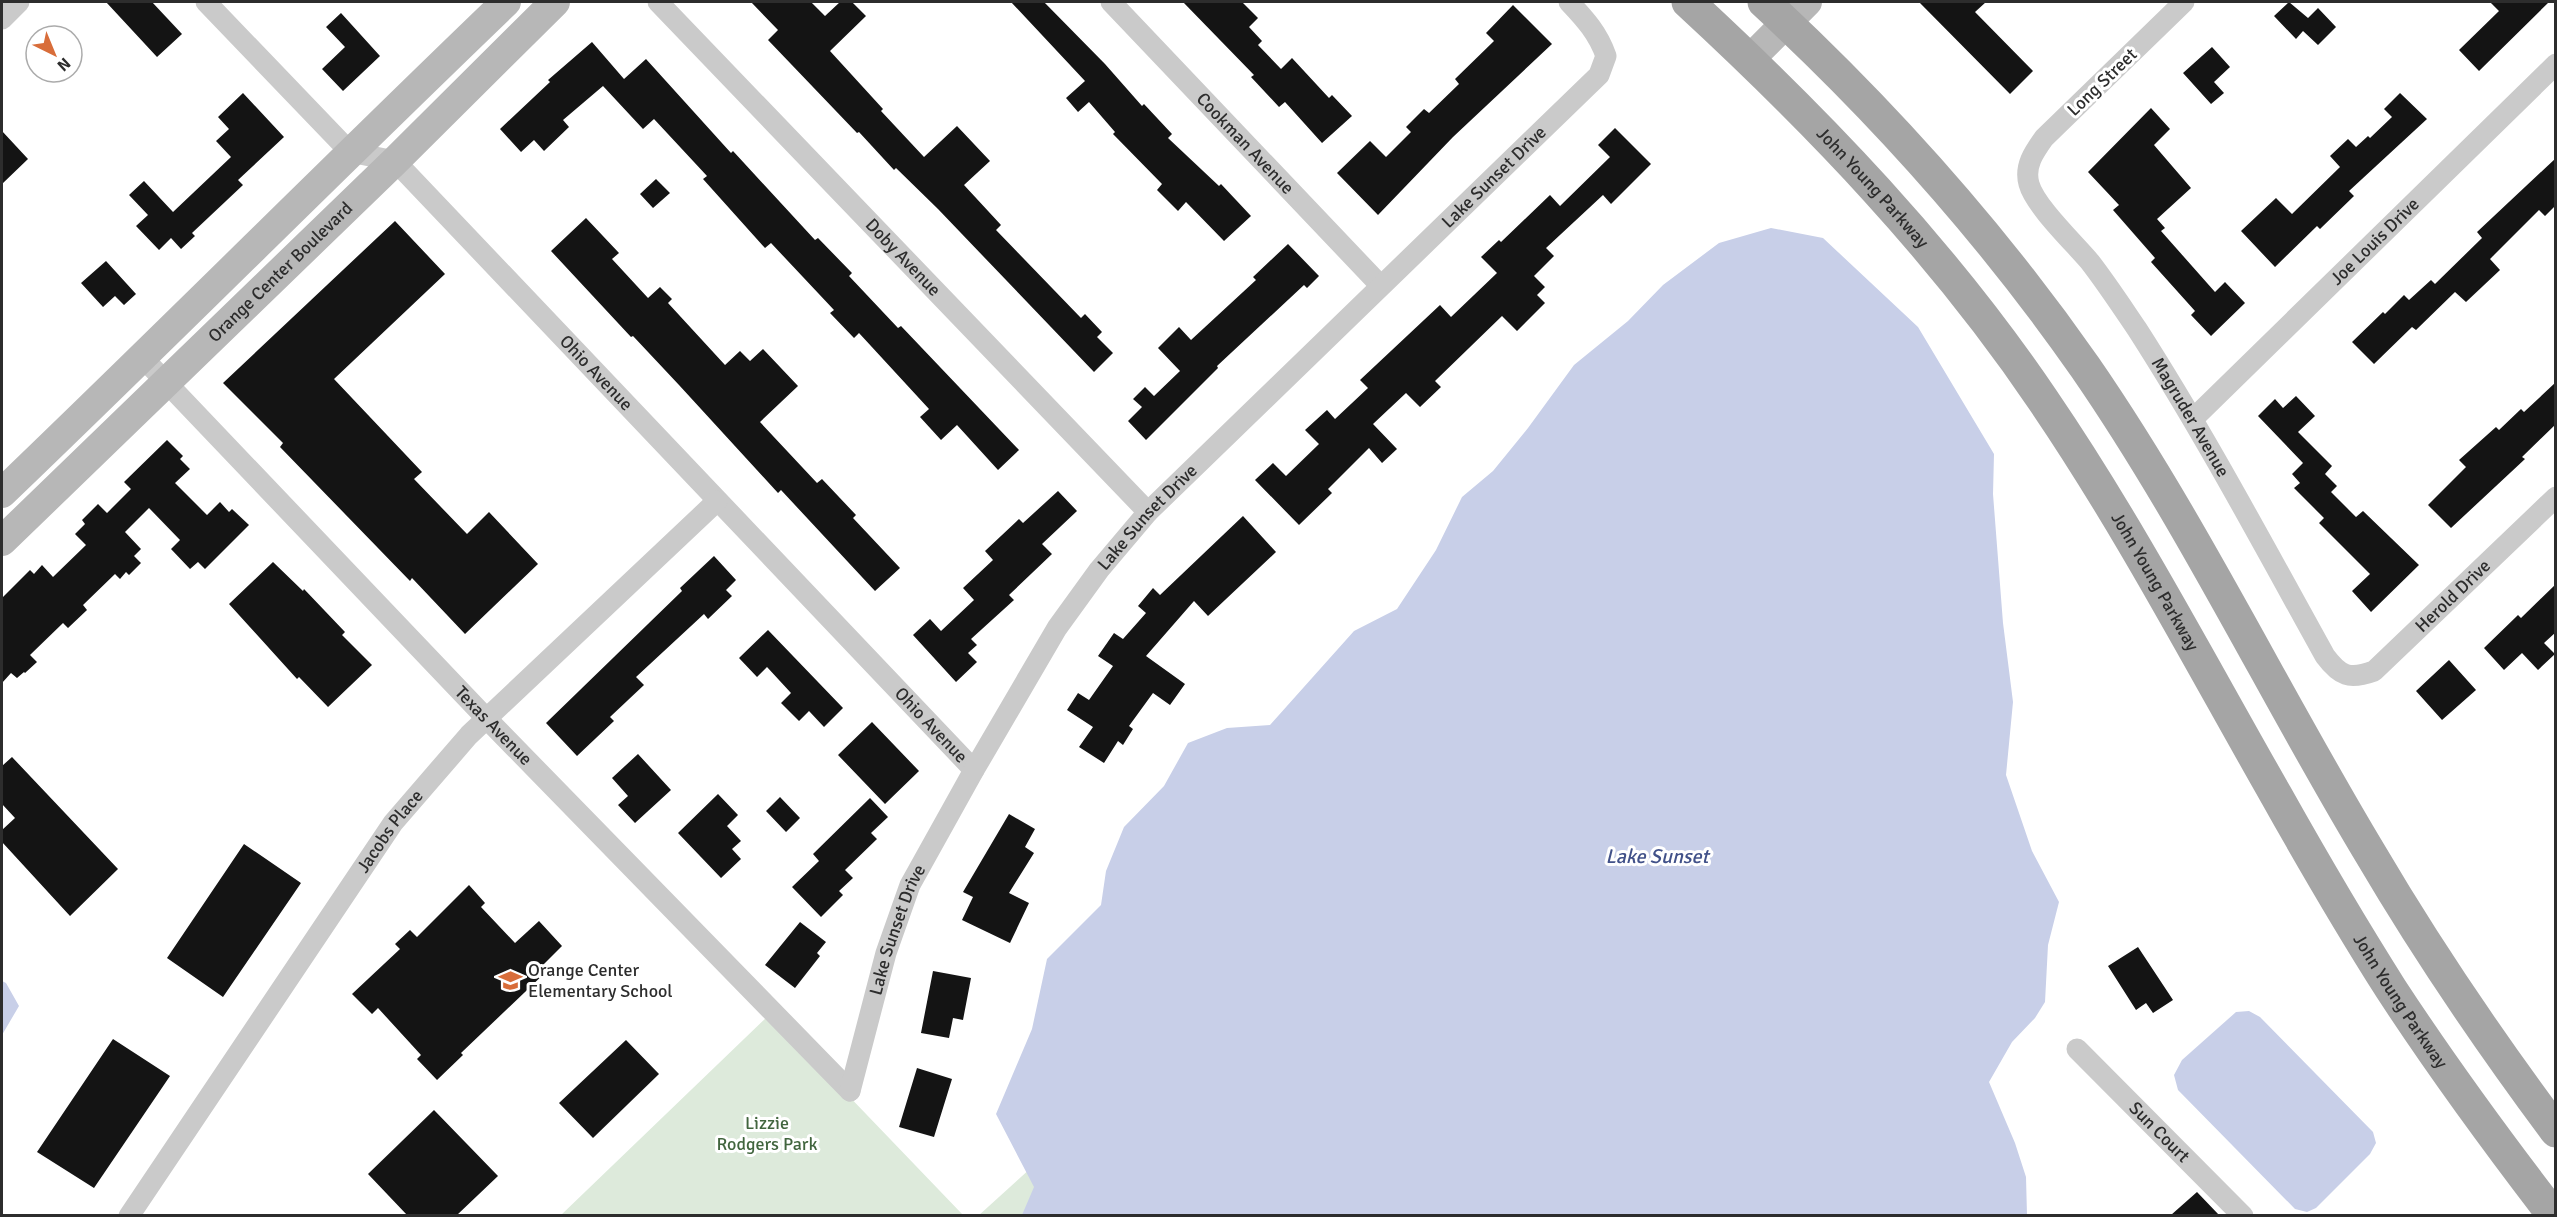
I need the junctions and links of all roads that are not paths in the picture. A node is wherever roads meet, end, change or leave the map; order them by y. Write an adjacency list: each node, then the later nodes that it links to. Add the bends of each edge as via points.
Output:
1 (19, 2): 11 (street)
2 (206, 2): 14 (street)
3 (506, 2): 14 (street, Orange Center Boulevard)
4 (555, 2): 15 (street, Orange Center Boulevard)
5 (658, 2): 24 (street, Doby Avenue)
6 (1112, 2): 17 (street, Cookman Avenue)
7 (1569, 2): 17 (street, Lake Sunset Drive, via 1601,40 1606,56 1599,75)
8 (1688, 2): 12 (main road, John Young Parkway)
9 (2184, 2): 16 (street, Long Street, via 2044,138)
10 (1786, 8): 12 (street); 31 (main road, via 1955,201 2085,368 2192,538 2369,852 2486,1037)
11 (2, 18)
12 (1750, 59): 34 (main road, John Young Parkway, via 1911,227 2042,397 2117,513 2277,797 2391,989)
13 (2556, 64): 20 (street, Joe Louis Drive)
14 (350, 152): 15 (street); 18 (street, Orange Center Boulevard)
15 (395, 162): 19 (street, Orange Center Boulevard); 23 (street, Ohio Avenue)
16 (2028, 168): 20 (street, Magruder Avenue, via 2029,184 2037,198 2136,327)
17 (1380, 285): 24 (street, Lake Sunset Drive)
18 (143, 358): 19 (street, Texas Avenue); 21 (street, Orange Center Boulevard)
19 (167, 383): 25 (street, Orange Center Boulevard); 27 (street, Texas Avenue)
20 (2193, 418): 26 (street, Magruder Avenue, via 2325,656)
21 (2, 493)
22 (2556, 497): 26 (street, Herold Drive, via 2383,664 2363,675)
23 (717, 501): 27 (street, Jacobs Place); 28 (street, Ohio Avenue)
24 (1148, 512): 28 (street, Lake Sunset Drive, via 1099,570 1058,628)
25 (2, 541)
26 (2341, 674)
27 (486, 718): 30 (street, Texas Avenue); 32 (street, Jacobs Place, via 393,822)
28 (974, 770): 30 (street, Lake Sunset Drive, via 910,885 886,953)
29 (2078, 1049): 33 (street, Sun Court)
30 (850, 1091)
31 (2556, 1131)
32 (129, 1215)
33 (2243, 1215)
34 (2554, 1215)

